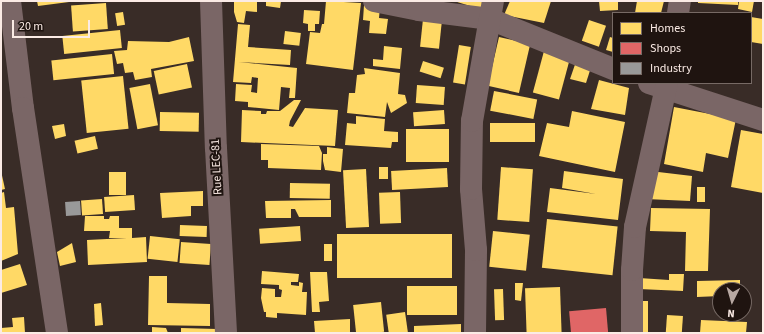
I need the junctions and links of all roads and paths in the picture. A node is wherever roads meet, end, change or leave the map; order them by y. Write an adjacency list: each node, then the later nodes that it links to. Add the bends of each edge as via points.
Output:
1 (211, 1): 11 (street, Rue LEC-81)
2 (374, 1): 5 (street, via 419,10)
3 (680, 1): 6 (street)
4 (7, 3): 10 (street)
5 (491, 10): 7 (street); 12 (street, via 472,121 471,189 476,250)
6 (678, 12)
7 (612, 69)
8 (661, 85): 9 (street); 13 (street, via 635,227)
9 (763, 120)
10 (58, 333)
11 (226, 333)
12 (475, 333)
13 (632, 333)

